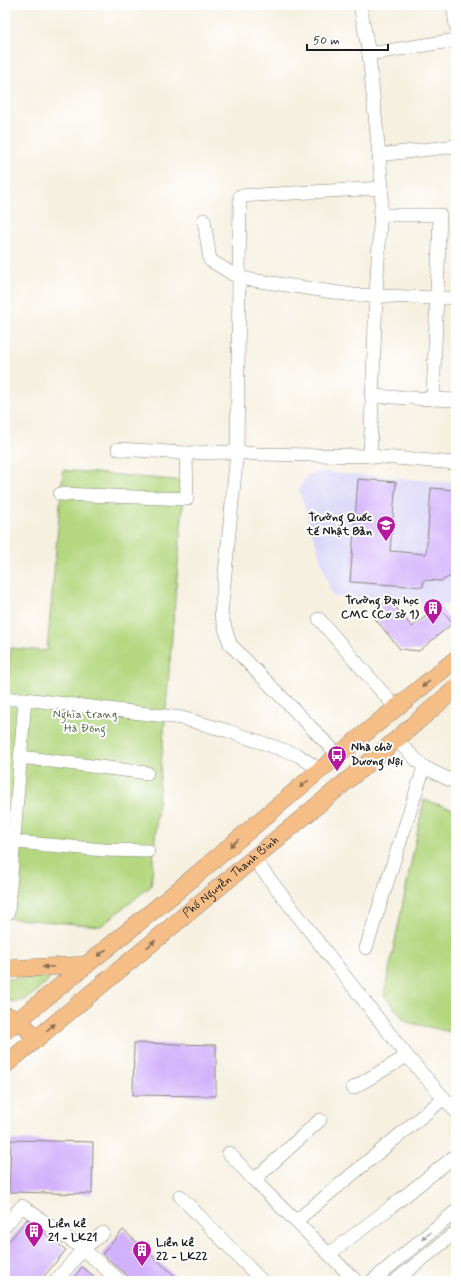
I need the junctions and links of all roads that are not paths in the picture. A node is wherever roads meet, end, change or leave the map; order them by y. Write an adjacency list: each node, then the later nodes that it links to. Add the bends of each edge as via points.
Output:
1 (360, 5): 5 (street)
2 (453, 5): 3 (street)
3 (456, 26)
4 (456, 40): 5 (street)
5 (369, 54): 7 (street)
6 (456, 146): 7 (street)
7 (379, 155): 8 (street)
8 (382, 188): 9 (street); 11 (street, via 240,196)
9 (380, 215): 12 (street); 13 (street, via 440,215)
10 (204, 220): 11 (street, via 210,260)
11 (239, 278): 12 (street, via 353,296); 19 (street)
12 (376, 296): 13 (street); 15 (street)
13 (438, 298): 14 (street); 16 (street)
14 (456, 298)
15 (371, 396): 16 (street); 21 (street)
16 (433, 399): 17 (street)
17 (456, 400)
18 (118, 449): 20 (street)
19 (236, 452): 20 (street); 21 (street); 31 (street, via 221,614 230,644)
20 (186, 453): 23 (street, via 187,499)
21 (370, 456): 22 (street)
22 (456, 463)
23 (60, 494)
24 (319, 619): 29 (street)
25 (456, 659): 29 (main road, Phố Nguyễn Thanh Bình, one-way to 29)
26 (456, 688): 30 (main road, Phố Nguyễn Thanh Bình)
27 (5, 698): 28 (street)
28 (25, 699): 32 (street); 34 (street, via 182,718 298,755)
29 (396, 708): 31 (main road, Phố Nguyễn Thanh Bình)
30 (396, 740): 33 (street); 40 (main road, Phố Nguyễn Thanh Bình)
31 (338, 756): 34 (main road, Phố Nguyễn Thanh Bình)
32 (20, 757): 35 (street); 37 (street)
33 (424, 767): 36 (street); 42 (street)
34 (320, 770): 43 (main road, Phố Nguyễn Thanh Bình, one-way to 43)
35 (147, 773)
36 (456, 783)
37 (11, 786): 38 (street)
38 (9, 841): 39 (street); 41 (street)
39 (148, 852)
40 (253, 858): 47 (main road, Phố Nguyễn Thanh Bình, one-way to 40); 48 (street)
41 (8, 913)
42 (366, 948)
43 (87, 965): 44 (main road, one-way to 44); 45 (main road, Phố Nguyễn Thanh Bình)
44 (5, 969)
45 (12, 1018): 46 (main road, Phố Nguyễn Thanh Bình); 47 (main road)
46 (5, 1031)
47 (37, 1039): 49 (main road, Phố Nguyễn Thanh Bình)
48 (407, 1056): 50 (street); 51 (street)
49 (7, 1060)
50 (353, 1088)
51 (444, 1098): 52 (street); 59 (street)
52 (456, 1112)
53 (320, 1120): 56 (street)
54 (229, 1153): 56 (street)
55 (456, 1155): 64 (street)
56 (254, 1180): 59 (street)
57 (180, 1196): 67 (street)
58 (456, 1212): 69 (street, one-way to 69)
59 (296, 1221): 64 (street)
60 (5, 1226): 63 (street, via 22,1206)
61 (456, 1232): 70 (street)
62 (103, 1233): 63 (street)
63 (82, 1249): 65 (street); 66 (street)
64 (328, 1254): 68 (street)
65 (56, 1281)
66 (120, 1281)
67 (262, 1281)
68 (356, 1281)
69 (372, 1281)
70 (395, 1281)

